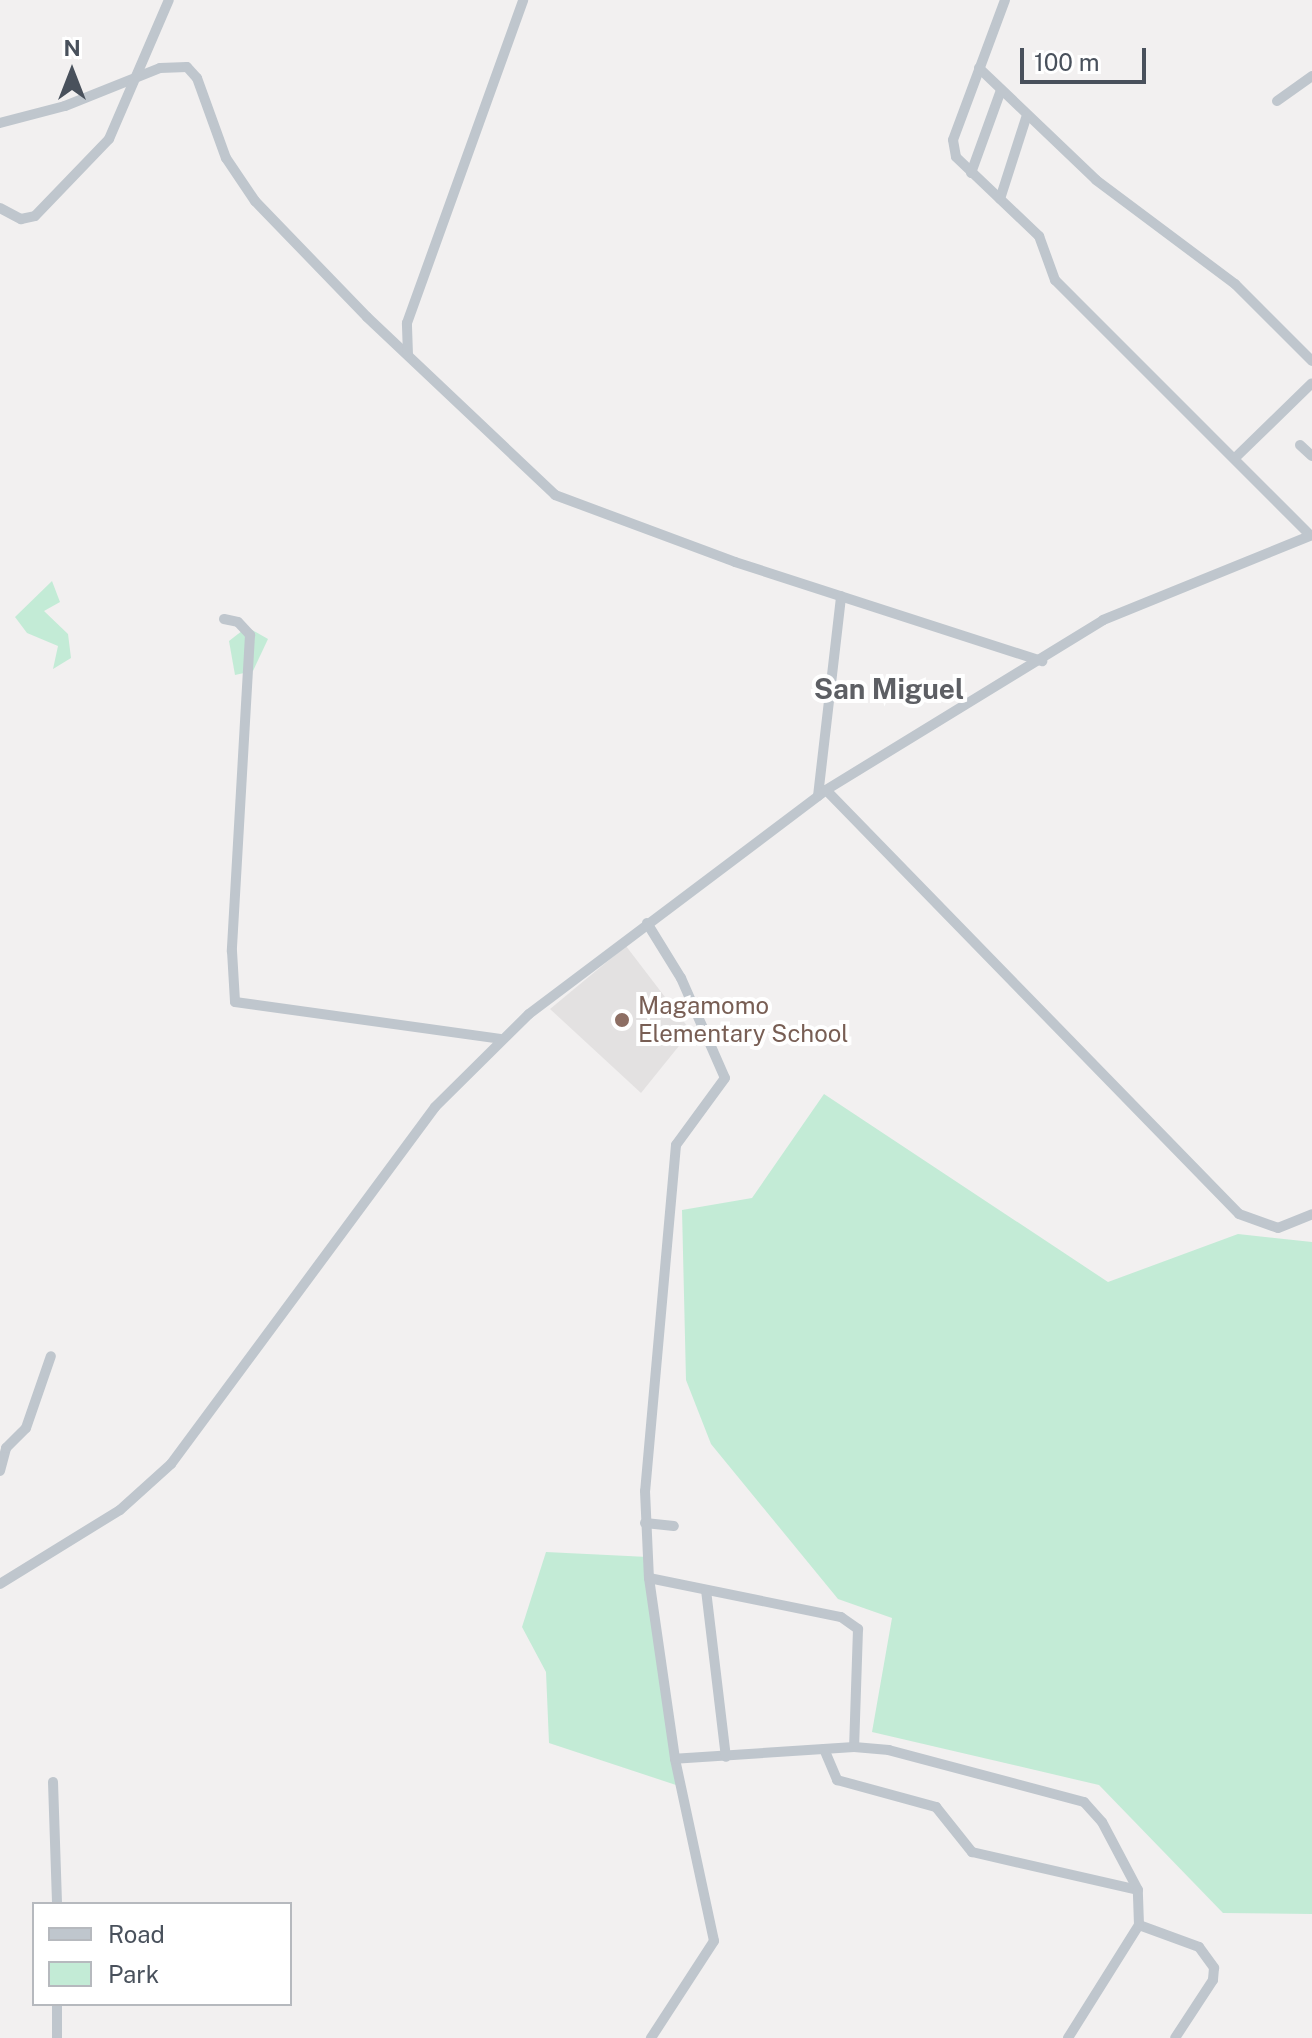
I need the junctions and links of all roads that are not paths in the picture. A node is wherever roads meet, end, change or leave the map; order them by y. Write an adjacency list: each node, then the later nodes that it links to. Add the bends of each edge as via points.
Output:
1 (169, 0): 6 (street)
2 (523, 0): 14 (street)
3 (1005, 0): 4 (street)
4 (979, 68): 7 (street); 11 (street, via 952,147)
5 (1312, 76): 8 (street)
6 (133, 78): 10 (street, via 65,106); 13 (street, via 109,139 47,207 21,219); 15 (street, via 174,65 191,71 226,158 246,190)
7 (1001, 90): 9 (street); 11 (street)
8 (1277, 101)
9 (1027, 115): 12 (street); 17 (street, via 1109,192 1235,284)
10 (0, 123)
11 (971, 173): 12 (street)
12 (1000, 199): 21 (street, via 1042,241 1055,280)
13 (0, 208)
14 (406, 327): 15 (street); 16 (street)
15 (386, 336): 16 (street)
16 (408, 355): 23 (street, via 538,482 564,500)
17 (1312, 361)
18 (1312, 383): 21 (street)
19 (1300, 445): 20 (street)
20 (1312, 456)
21 (1235, 458): 22 (street)
22 (1311, 535): 25 (street, via 1120,610)
23 (841, 596): 25 (street); 26 (street)
24 (224, 619): 28 (street, via 238,622 250,635 232,951 235,1002)
25 (1042, 661): 26 (street)
26 (822, 793): 27 (street); 29 (street, via 1239,1214 1278,1228)
27 (647, 923): 28 (street); 32 (street, via 681,978 725,1078 676,1145)
28 (500, 1039): 35 (street, via 435,1107 171,1464 120,1510)
29 (1312, 1214)
30 (51, 1356): 31 (street, via 26,1428 6,1448)
31 (0, 1471)
32 (645, 1523): 33 (street); 34 (street)
33 (674, 1526)
34 (649, 1578): 36 (street); 40 (street)
35 (0, 1584)
36 (706, 1590): 37 (street, via 855,1624 859,1641); 39 (street)
37 (854, 1747): 38 (street); 42 (street, via 889,1750 1084,1802 1102,1822)
38 (824, 1749): 39 (street); 42 (street, via 837,1780 936,1807 972,1852)
39 (726, 1757): 40 (street)
40 (675, 1759): 47 (street, via 714,1941)
41 (53, 1782): 43 (street)
42 (1138, 1890): 44 (street)
43 (57, 1902)
44 (1139, 1925): 48 (street); 49 (street, via 1199,1947 1214,1968 1213,1980)
45 (57, 2006): 46 (street)
46 (57, 2038)
47 (651, 2038)
48 (1068, 2038)
49 (1175, 2038)

